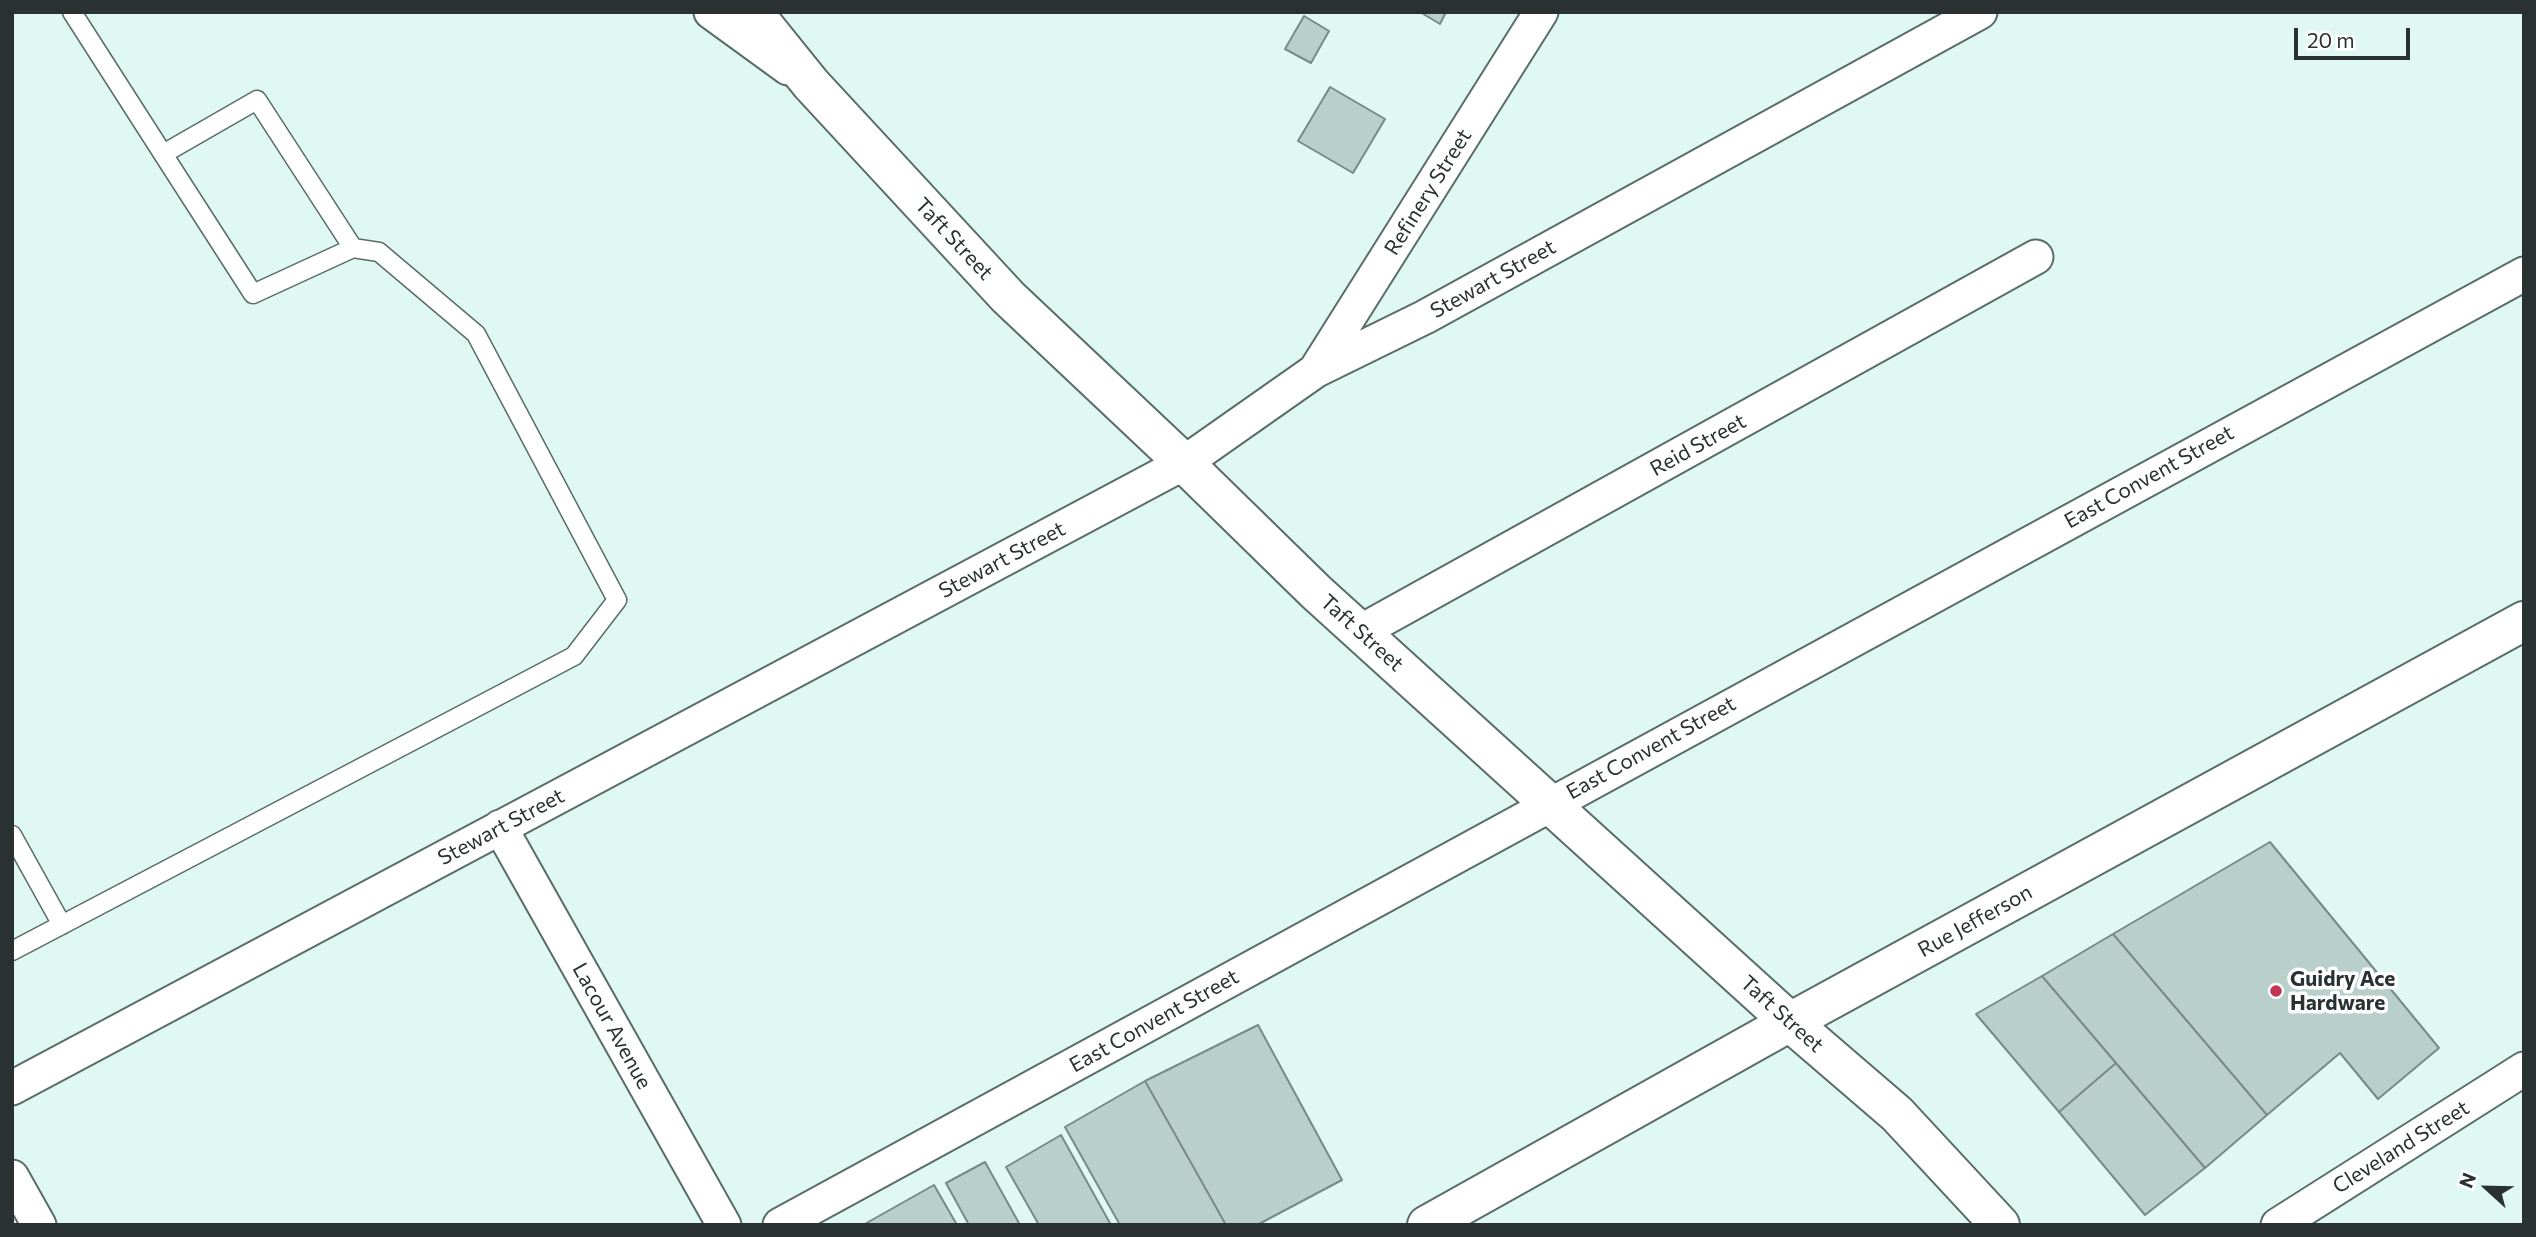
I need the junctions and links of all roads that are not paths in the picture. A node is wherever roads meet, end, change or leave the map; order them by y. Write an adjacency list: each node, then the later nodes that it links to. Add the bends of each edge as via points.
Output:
1 (72, 12): 7 (lane)
2 (711, 12): 6 (street)
3 (753, 12): 6 (street, Taft Street)
4 (1541, 12): 11 (street, Refinery Street)
5 (1980, 12): 11 (street, Stewart Street, via 1437,310)
6 (811, 84): 12 (street, Taft Street, via 1008,296)
7 (163, 154): 8 (lane, via 253,294); 8 (lane, via 257,100)
8 (353, 248): 18 (lane, via 379,252 476,334 617,600 574,656)
9 (2036, 257): 14 (street, Reid Street)
10 (2524, 274): 15 (street, East Convent Street)
11 (1315, 371): 12 (street, Stewart Street)
12 (1184, 463): 14 (street, Taft Street); 16 (street, Stewart Street)
13 (2524, 621): 20 (street, Rue Jefferson)
14 (1360, 632): 15 (street, Taft Street)
15 (1551, 803): 20 (street, Taft Street); 26 (street, East Convent Street)
16 (500, 827): 22 (street, Stewart Street); 25 (street, Lacour Avenue)
17 (12, 835): 18 (lane)
18 (62, 925): 19 (lane)
19 (12, 951)
20 (1790, 1022): 27 (street, Rue Jefferson); 28 (street, Taft Street, via 1897,1114)
21 (2524, 1069): 29 (street, Cleveland Street)
22 (12, 1088)
23 (12, 1177): 24 (street)
24 (39, 1225)
25 (724, 1225)
26 (780, 1225)
27 (1427, 1225)
28 (2000, 1225)
29 (2278, 1225)

